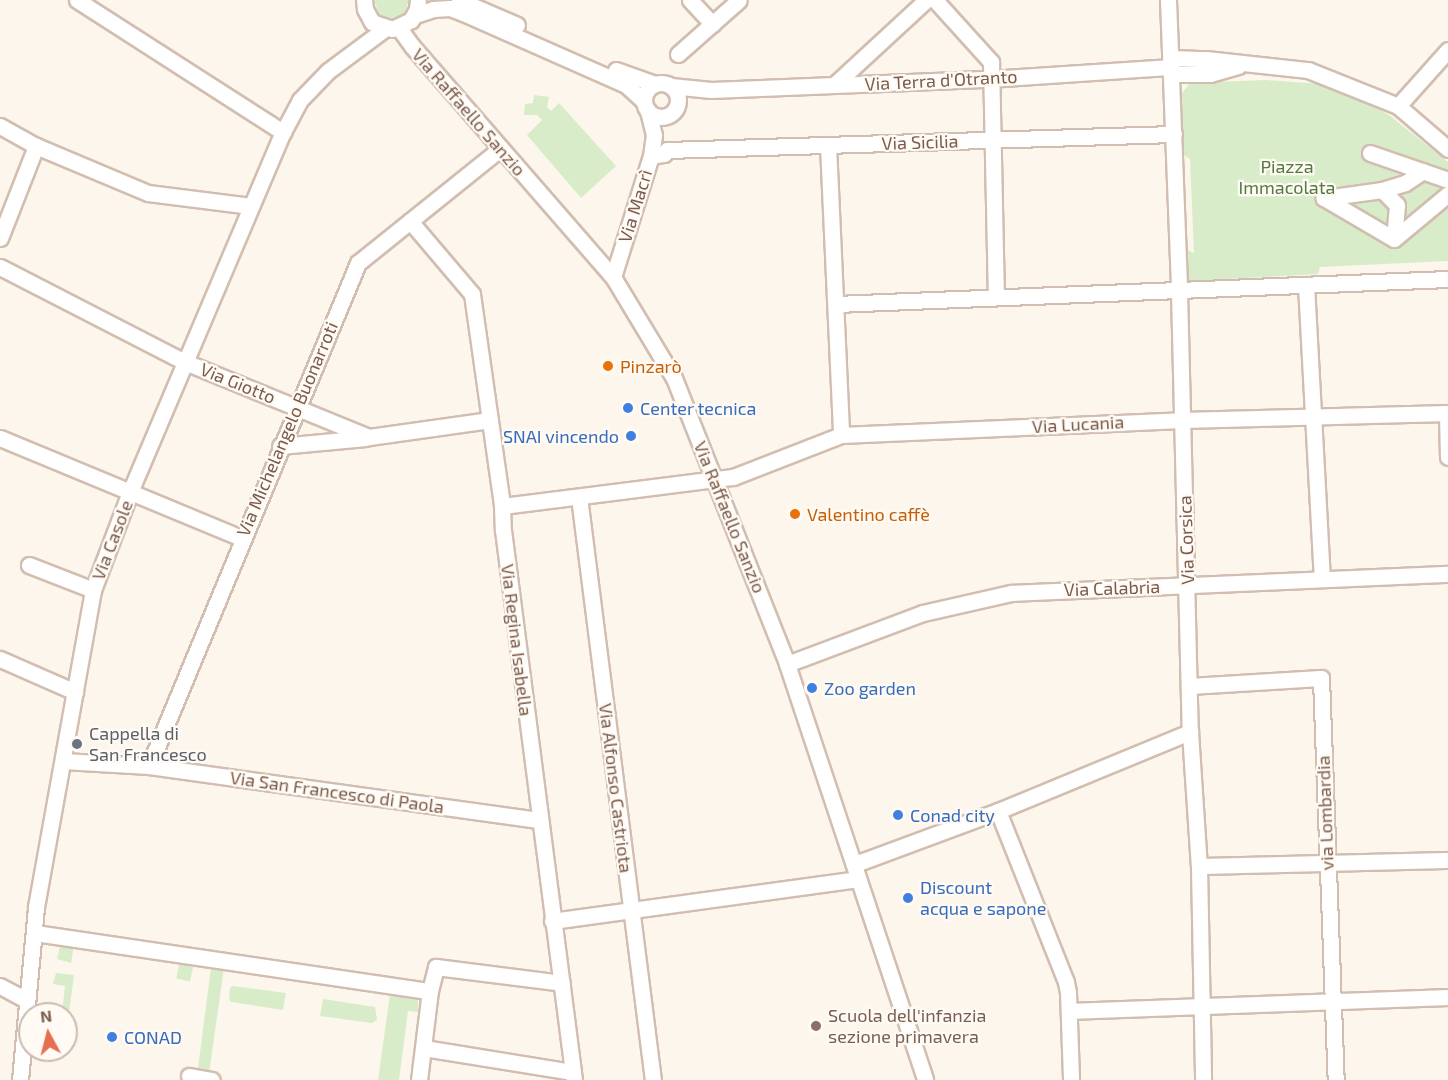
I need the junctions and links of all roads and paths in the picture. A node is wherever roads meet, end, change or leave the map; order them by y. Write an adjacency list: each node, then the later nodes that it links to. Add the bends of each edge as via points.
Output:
1 (77, 0): 25 (street)
2 (690, 0): 10 (street)
3 (739, 0): 10 (street)
4 (926, 0): 18 (street)
5 (935, 0): 16 (street, via 991,62)
6 (1168, 0): 15 (street, Via Corsica)
7 (465, 1): 17 (street, Via Terra d'Otranto, via 629,76)
8 (364, 4): 11 (street, Via Raffaello Sanzio, via 372,22); 13 (street, Via Casole, via 367,25)
9 (416, 7): 11 (street, Via Casole); 21 (street, via 463,13 626,85)
10 (712, 24): 14 (street)
11 (392, 28): 13 (street, Via Casole); 32 (street, Via Raffaello Sanzio)
12 (1448, 50): 22 (street)
13 (352, 51): 25 (street, Via Casole, via 300,100)
14 (678, 54)
15 (1172, 66): 16 (street, Via Terra d'Otranto); 22 (street, Via Terra d'Otranto, via 1244,65 1308,70); 26 (street, Via Corsica)
16 (989, 79): 18 (street, Via Terra d'Otranto); 28 (street)
17 (663, 85): 19 (street, Via Terra d'Otranto); 20 (street, via 678,94); 21 (street, via 647,91)
18 (834, 85): 19 (street, Via Terra d'Otranto)
19 (711, 90): 20 (street, Via Terra d'Otranto)
20 (678, 104): 23 (street)
21 (646, 106): 23 (street, via 657,117); 27 (street, Via Macrì)
22 (1398, 106): 31 (street)
23 (668, 116): 27 (street, Via Macrì)
24 (0, 126): 30 (street)
25 (283, 132): 39 (street, Via Casole)
26 (1174, 134): 28 (street, Via Sicilia); 47 (street, Via Corsica)
27 (654, 135): 34 (street, Via Macrì)
28 (992, 139): 29 (street, Via Sicilia); 48 (street)
29 (828, 145): 34 (street, Via Sicilia, via 667,150); 49 (street)
30 (36, 146): 39 (street, via 148,193); 41 (street)
31 (1448, 148)
32 (500, 149): 40 (street, Via Michelangelo Buonarroti); 44 (street, Via Raffaello Sanzio)
33 (1370, 153): 35 (street)
34 (651, 156): 44 (street, Via Macrì)
35 (1423, 171): 36 (street); 37 (street, via 1405,183)
36 (1448, 180)
37 (1382, 190): 42 (street, via 1397,205); 42 (street, via 1324,198)
38 (1448, 194): 42 (street)
39 (251, 206): 50 (street, Via Casole)
40 (410, 221): 51 (street, Via Michelangelo Buonarroti, via 358,262); 54 (street, Via Regina Isabella, via 472,294)
41 (0, 238)
42 (1394, 239)
43 (0, 267): 50 (street, Via Giotto)
44 (613, 277): 61 (street, Via Raffaello Sanzio, via 674,378)
45 (1448, 279): 46 (street)
46 (1306, 285): 47 (street); 53 (street)
47 (1179, 291): 48 (street); 55 (street, Via Corsica)
48 (996, 297): 49 (street)
49 (836, 304): 56 (street)
50 (185, 362): 51 (street, Via Giotto); 62 (street, Via Casole)
51 (296, 407): 57 (street, Via Giotto); 59 (street, Via Michelangelo Buonarroti)
52 (1447, 413): 53 (street, Via Lucania); 60 (street)
53 (1313, 415): 55 (street, Via Lucania); 68 (street)
54 (490, 420): 57 (street); 64 (street, Via Regina Isabella)
55 (1182, 420): 56 (street, Via Lucania); 69 (street, Via Corsica)
56 (841, 435): 61 (street, Via Lucania)
57 (369, 437): 59 (street)
58 (0, 438): 62 (street)
59 (280, 446): 65 (street, Via Michelangelo Buonarroti)
60 (1448, 457)
61 (716, 480): 63 (street, Via Lucania); 72 (street, Via Raffaello Sanzio)
62 (130, 492): 65 (street); 70 (street, Via Casole)
63 (579, 497): 64 (street, Via Lucania); 84 (street, Via Alfonso Castriota)
64 (502, 506): 79 (street, Via Regina Isabella)
65 (241, 538): 77 (street, Via Michelangelo Buonarroti)
66 (29, 565): 70 (street)
67 (1448, 574): 68 (street, Via Calabria)
68 (1322, 579): 69 (street, Via Calabria)
69 (1187, 585): 72 (street, Via Calabria, via 1032,591 970,601 892,623); 73 (street, Via Corsica)
70 (93, 590): 74 (street, Via Casole)
71 (0, 659): 74 (street)
72 (788, 664): 83 (street, Via Raffaello Sanzio)
73 (1189, 686): 75 (street, Via Corsica); 81 (street, via Lombardia, via 1321,678)
74 (75, 692): 76 (street, Via Casole)
75 (1190, 732): 78 (street); 82 (street, Via Corsica)
76 (63, 761): 77 (street, Via San Francesco di Paola); 86 (street, Via Casole, via 36,908)
77 (149, 766): 79 (street, Via San Francesco di Paola)
78 (998, 812): 83 (street); 94 (street, via 1066,982)
79 (540, 820): 85 (street, Via Regina Isabella)
80 (1448, 860): 81 (street)
81 (1327, 864): 82 (street); 92 (street, via Lombardia)
82 (1199, 866): 93 (street, Via Corsica)
83 (857, 872): 84 (street); 102 (street, Via Raffaello Sanzio)
84 (632, 911): 85 (street); 101 (street, Via Alfonso Castriota)
85 (552, 921): 87 (street, Via Regina Isabella)
86 (35, 933): 89 (street); 91 (street, Via Casole)
87 (562, 983): 89 (street, via 436,967); 97 (street, Via Regina Isabella)
88 (0, 986): 91 (street)
89 (430, 991): 95 (street)
90 (1448, 998): 92 (street)
91 (26, 1000): 98 (street, Via Casole)
92 (1333, 1001): 93 (street); 105 (street, via Lombardia)
93 (1202, 1007): 94 (street); 104 (street, Via Corsica)
94 (1069, 1011): 103 (street)
95 (424, 1048): 97 (street); 100 (street)
96 (189, 1076): 99 (street)
97 (574, 1076)
98 (20, 1080)
99 (212, 1080)
100 (419, 1080)
101 (653, 1080)
102 (925, 1080)
103 (1071, 1080)
104 (1203, 1080)
105 (1336, 1080)

